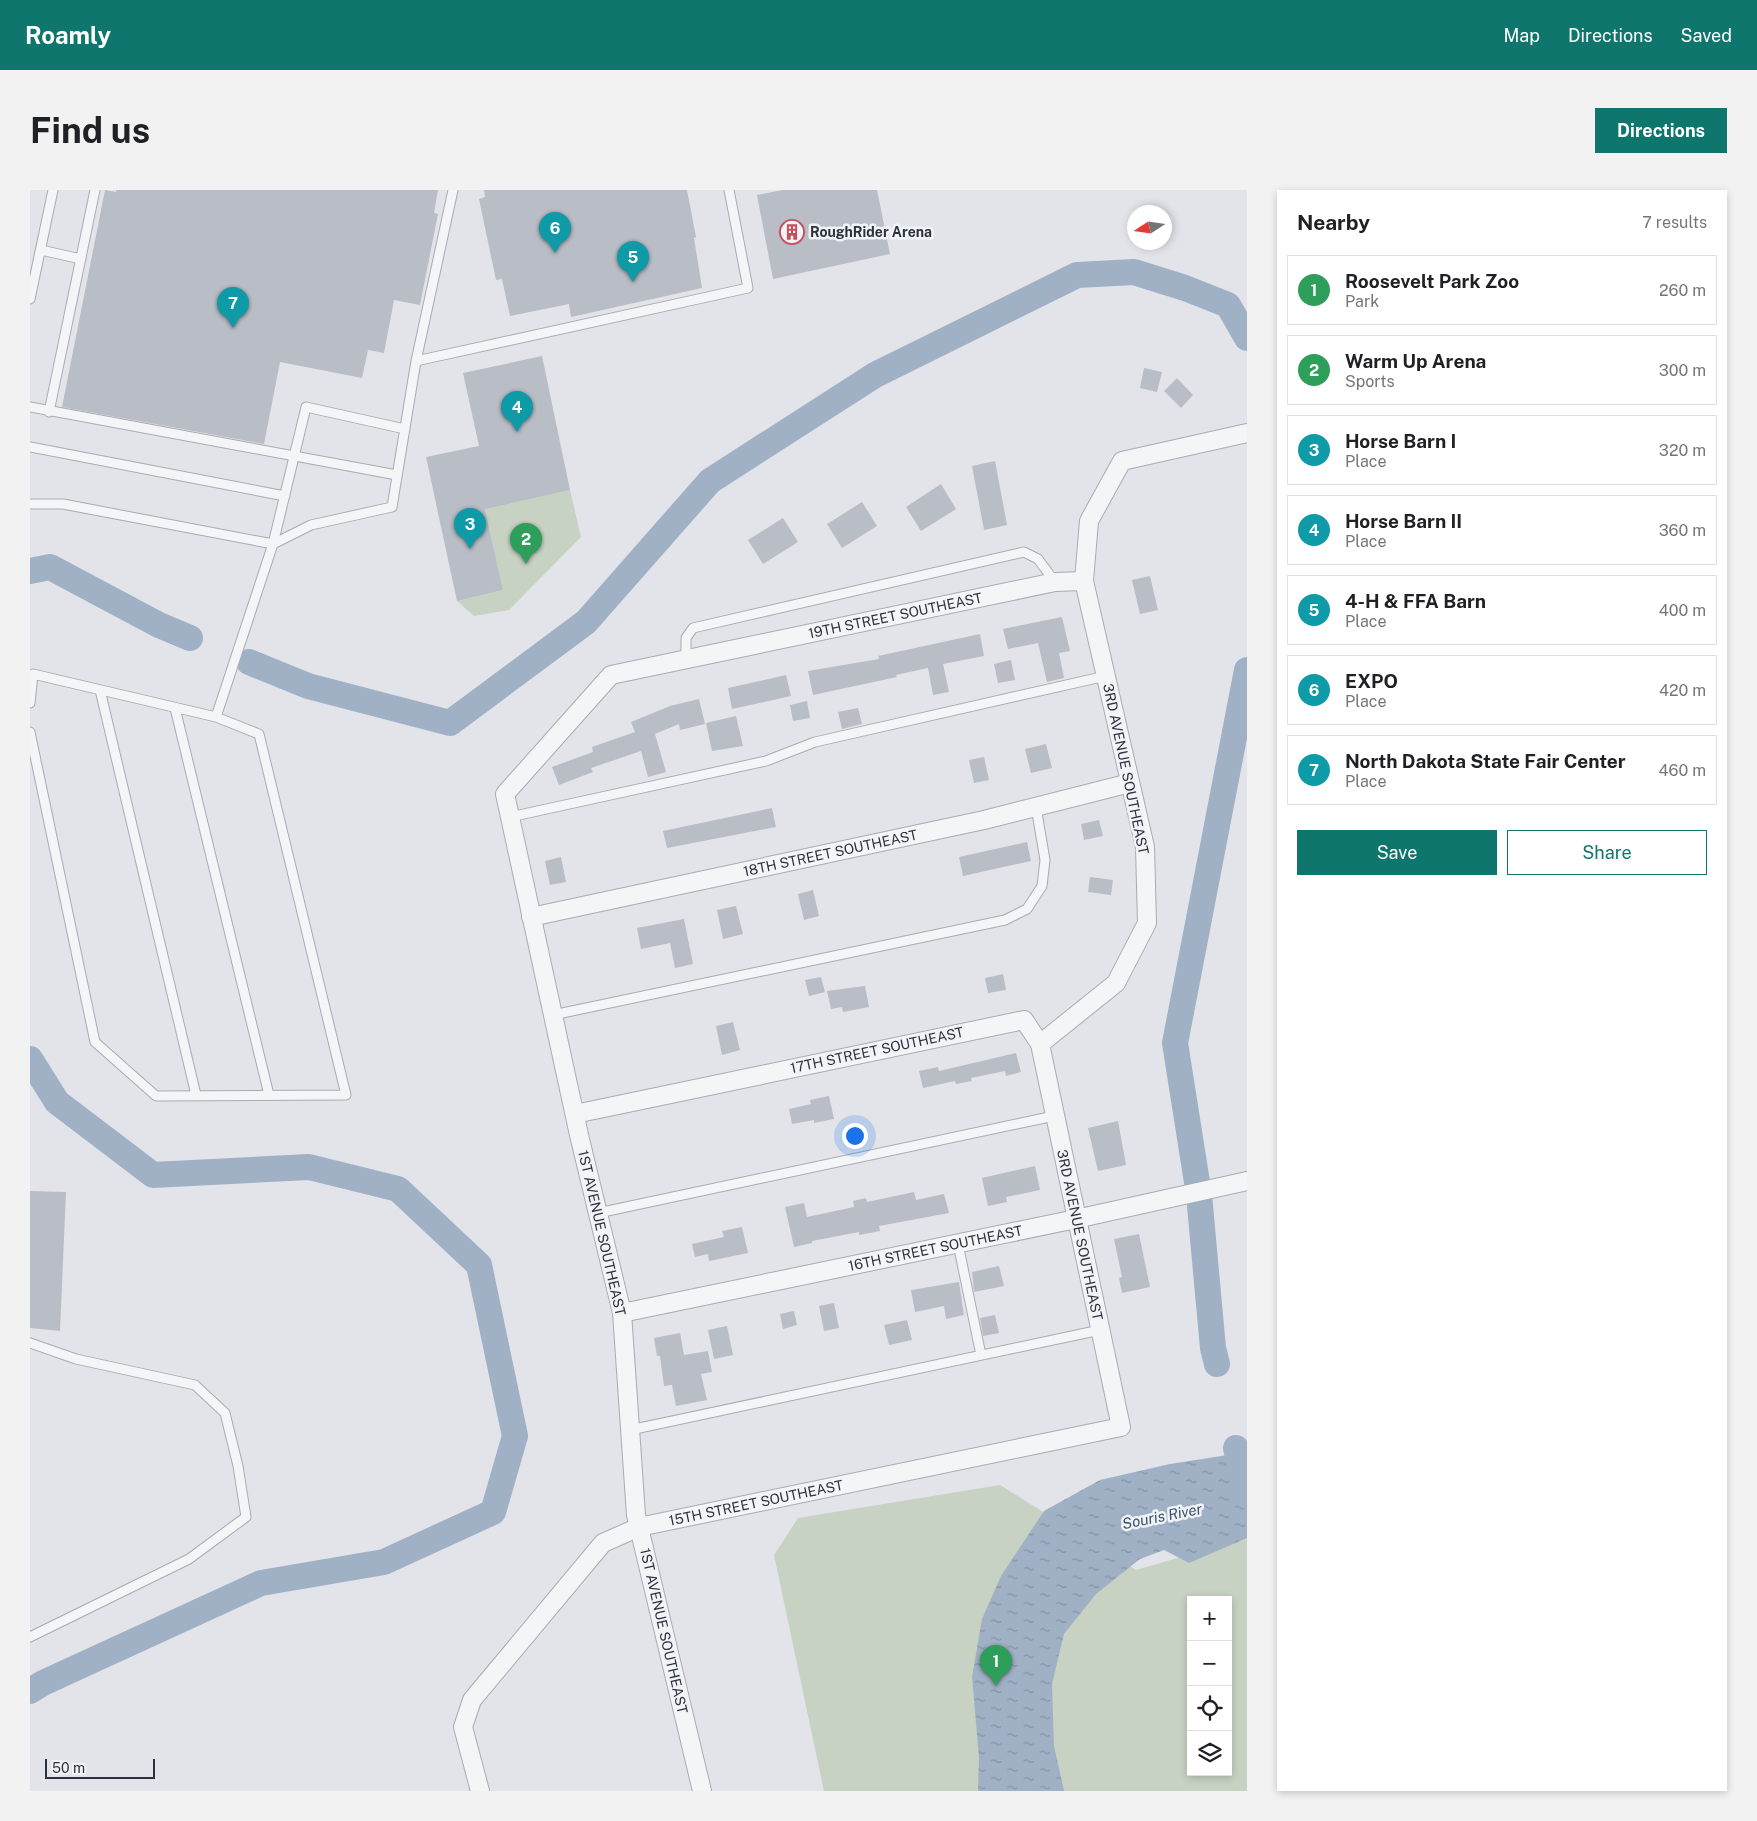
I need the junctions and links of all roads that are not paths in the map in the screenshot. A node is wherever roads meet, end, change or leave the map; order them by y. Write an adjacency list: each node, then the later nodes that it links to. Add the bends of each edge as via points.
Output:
1 (53, 190): 5 (lane)
2 (95, 190): 6 (lane)
3 (453, 190): 8 (lane)
4 (729, 190): 8 (lane, via 748,288)
5 (40, 250): 6 (lane); 7 (lane)
6 (81, 259): 10 (lane)
7 (30, 299)
8 (416, 361): 11 (lane)
9 (30, 407): 10 (lane)
10 (49, 412): 14 (lane)
11 (405, 429): 14 (lane, via 306,407); 15 (lane)
12 (1240, 435): 19 (street, via 1122,462 1089,521)
13 (30, 447): 16 (lane)
14 (295, 458): 15 (lane); 16 (lane)
15 (397, 475): 18 (lane, via 392,507 311,525)
16 (286, 496): 18 (lane)
17 (30, 504): 18 (lane, via 63,504)
18 (273, 544): 26 (lane)
19 (1084, 581): 20 (street, 19TH STREET SOUTHEAST); 22 (street, 3RD AVENUE SOUTHEAST)
20 (1055, 582): 21 (street, 19TH STREET SOUTHEAST); 21 (lane, via 1038,560 1024,552 693,628 686,638)
21 (686, 660): 29 (street, 19TH STREET SOUTHEAST, via 611,676)
22 (1106, 676): 28 (street, 3RD AVENUE SOUTHEAST); 31 (lane, via 815,742 766,761)
23 (100, 690): 24 (lane, via 33,674); 25 (lane); 35 (lane)
24 (30, 703)
25 (175, 708): 26 (lane); 36 (lane)
26 (216, 717): 36 (lane, via 259,734 346,1095)
27 (30, 732): 35 (lane, via 95,1042 156,1096)
28 (1130, 783): 30 (street, 18TH STREET SOUTHEAST); 34 (street, 3RD AVENUE SOUTHEAST, via 1145,847 1147,923 1116,983)
29 (505, 794): 31 (street, 1ST AVENUE SOUTHEAST)
30 (1036, 807): 32 (street, 18TH STREET SOUTHEAST); 33 (lane, via 1045,860 1042,886 1027,909 1005,920)
31 (510, 817): 32 (street, 1ST AVENUE SOUTHEAST)
32 (531, 917): 33 (street, 1ST AVENUE SOUTHEAST)
33 (553, 1015): 37 (street, 1ST AVENUE SOUTHEAST)
34 (1040, 1044): 37 (street, 17TH STREET SOUTHEAST, via 1024,1020); 38 (street, 3RD AVENUE SOUTHEAST)
35 (196, 1095): 36 (lane)
36 (269, 1095)
37 (575, 1114): 40 (street, 1ST AVENUE SOUTHEAST)
38 (1054, 1116): 40 (lane); 41 (street, 3RD AVENUE SOUTHEAST)
39 (1242, 1182): 41 (street, 16TH STREET SOUTHEAST)
40 (598, 1213): 43 (street, 1ST AVENUE SOUTHEAST)
41 (1076, 1219): 42 (street, 16TH STREET SOUTHEAST); 44 (street, 3RD AVENUE SOUTHEAST)
42 (958, 1244): 43 (street, 16TH STREET SOUTHEAST); 46 (lane)
43 (622, 1313): 48 (street, 1ST AVENUE SOUTHEAST)
44 (1100, 1330): 46 (lane); 47 (street, 3RD AVENUE SOUTHEAST)
45 (30, 1343): 50 (lane, via 76,1359 196,1385 225,1413 246,1517 189,1559)
46 (981, 1355): 48 (lane)
47 (1121, 1427): 49 (street, 15TH STREET SOUTHEAST)
48 (630, 1430): 49 (street, 1ST AVENUE SOUTHEAST)
49 (639, 1527): 51 (street, 15TH STREET SOUTHEAST, via 603,1543 472,1700 463,1726); 52 (street, 1ST AVENUE SOUTHEAST)
50 (30, 1637)
51 (480, 1791)
52 (702, 1791)

